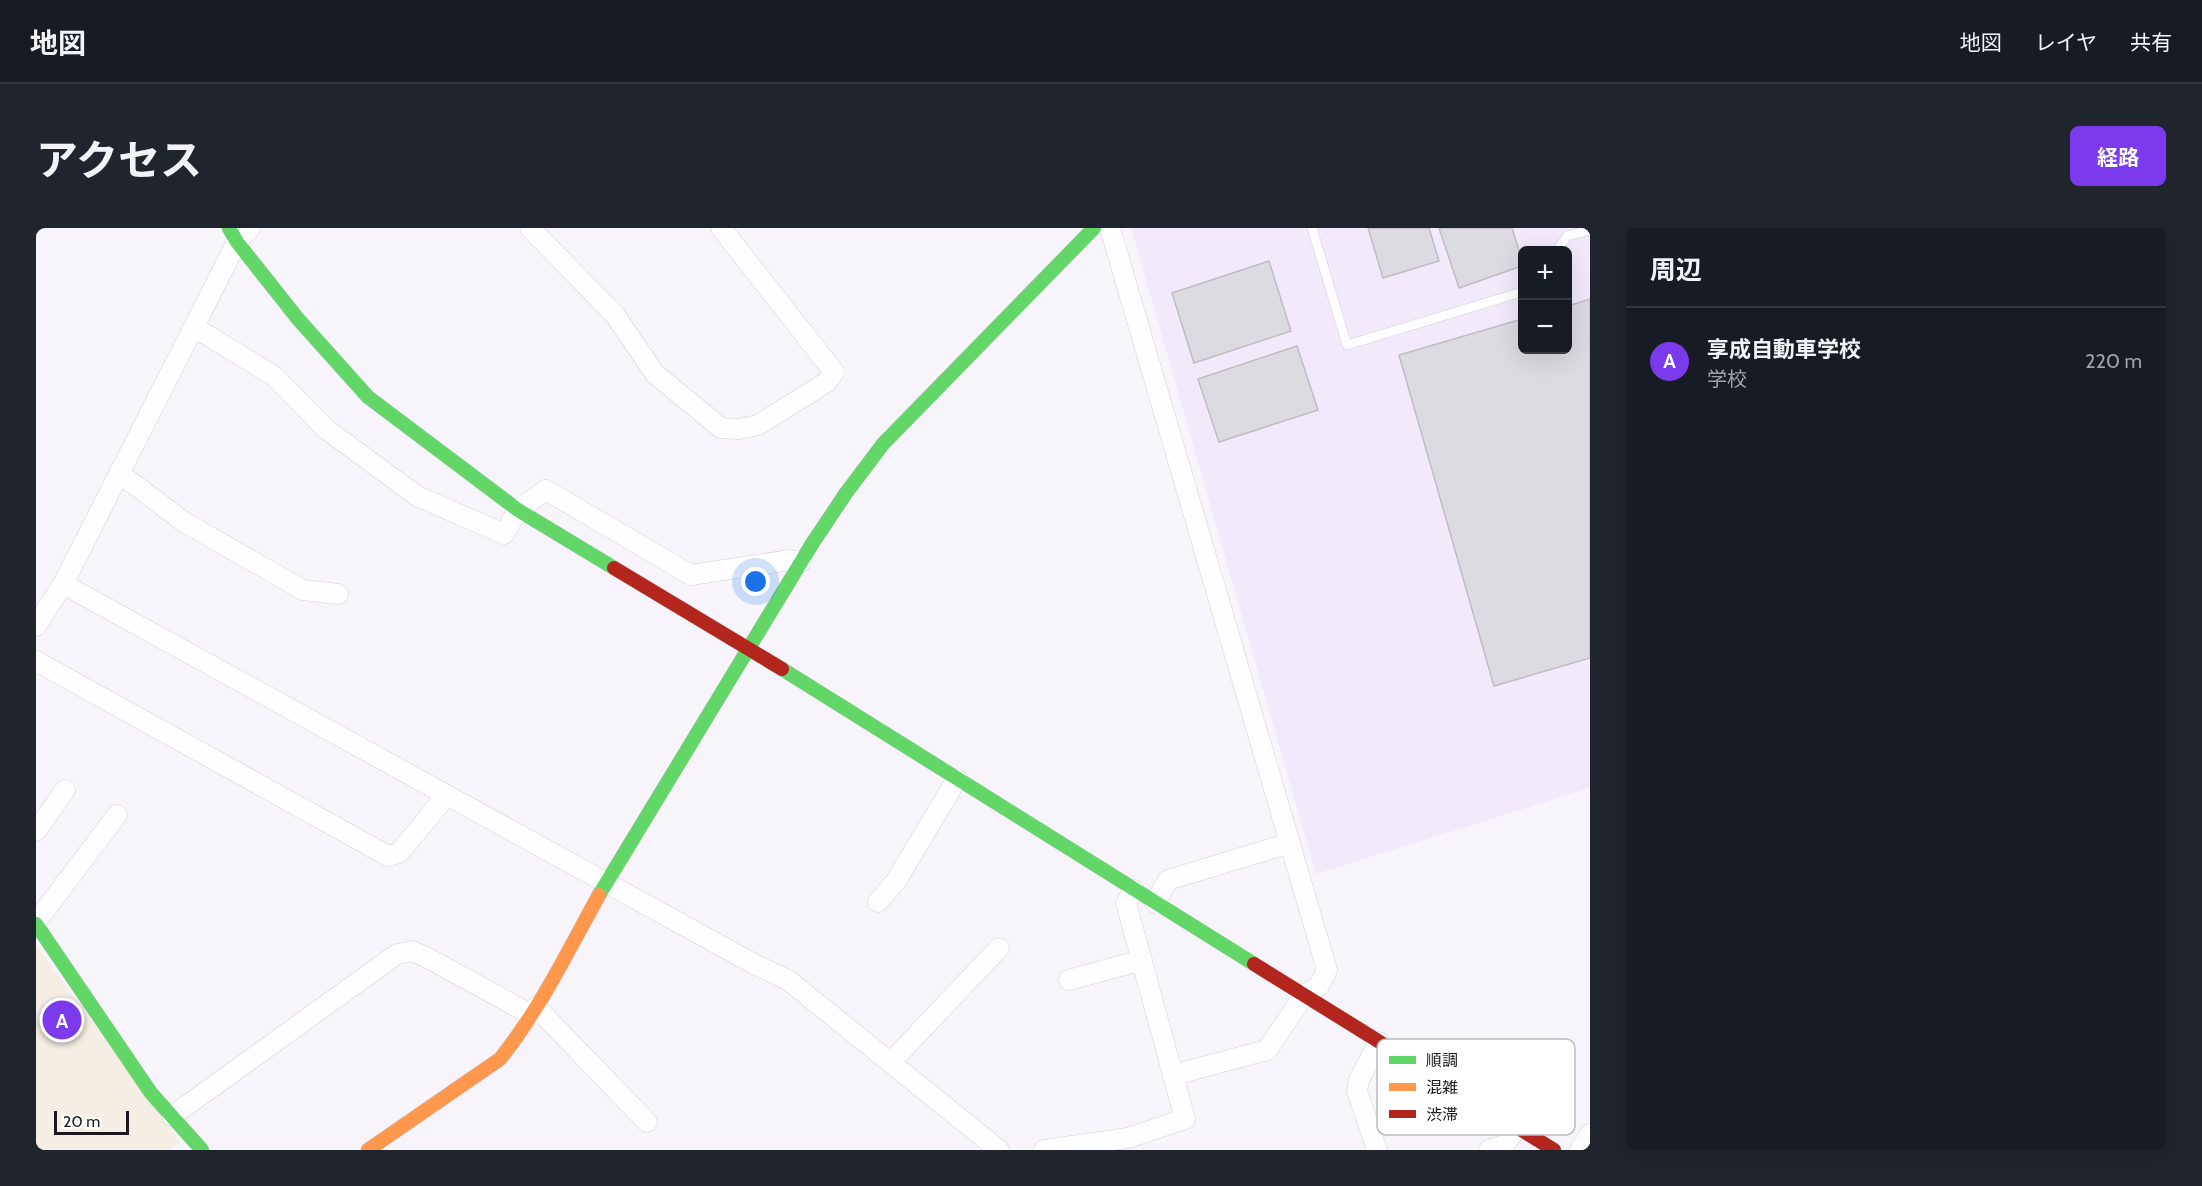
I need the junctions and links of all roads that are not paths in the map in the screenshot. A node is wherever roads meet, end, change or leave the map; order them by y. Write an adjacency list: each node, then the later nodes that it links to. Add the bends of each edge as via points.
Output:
1 (530, 228): 2 (street, via 615,315 655,374 721,428 740,429 758,425 827,382 834,372)
2 (721, 228)
3 (1094, 228): 13 (street, via 883,444)
4 (1110, 228): 24 (street)
5 (1312, 228): 9 (lane, via 1347,345)
6 (1590, 230): 8 (lane, via 1567,236)
7 (239, 233): 10 (street); 12 (street, via 297,319 368,397)
8 (1560, 246)
9 (1518, 293)
10 (194, 327): 11 (street); 12 (street, via 274,376 326,429 417,496 504,534)
11 (119, 473): 14 (street); 15 (street, via 184,522 303,590)
12 (518, 510): 13 (street, via 546,490 691,575 790,560); 17 (street)
13 (801, 562): 17 (street)
14 (63, 584): 16 (street); 21 (street)
15 (338, 594)
16 (39, 614)
17 (749, 649): 19 (street); 25 (street)
18 (36, 661): 21 (street, via 388,856 399,853)
19 (957, 779): 26 (street); 27 (street, via 896,881)
20 (66, 790): 23 (street)
21 (447, 795): 25 (street)
22 (117, 815): 29 (street)
23 (36, 831)
24 (1291, 845): 28 (street, via 1168,880); 33 (street, via 1327,970 1319,986)
25 (606, 883): 34 (street); 37 (street, via 788,980)
26 (1134, 890): 28 (street); 31 (street, via 1126,903)
27 (878, 902)
28 (1155, 903): 33 (street)
29 (36, 923): 39 (street, via 152,1093)
30 (999, 948): 37 (street)
31 (1142, 960): 32 (street); 38 (street)
32 (1069, 980)
33 (1304, 995): 35 (street); 38 (street, via 1268,1050)
34 (534, 1011): 39 (street, via 412,951 397,954); 40 (street); 46 (street, via 500,1059)
35 (1377, 1041)
36 (1377, 1046): 49 (street, via 1357,1091)
37 (891, 1062): 47 (street)
38 (1173, 1075): 48 (street, via 1185,1119 1128,1138)
39 (172, 1116): 45 (street)
40 (647, 1122)
41 (1590, 1134): 51 (street)
42 (1512, 1135): 50 (street, via 1504,1145)
43 (1529, 1135): 44 (street)
44 (1552, 1149)
45 (202, 1150)
46 (368, 1150)
47 (999, 1150)
48 (1044, 1150)
49 (1377, 1150)
50 (1489, 1150)
51 (1580, 1150)

